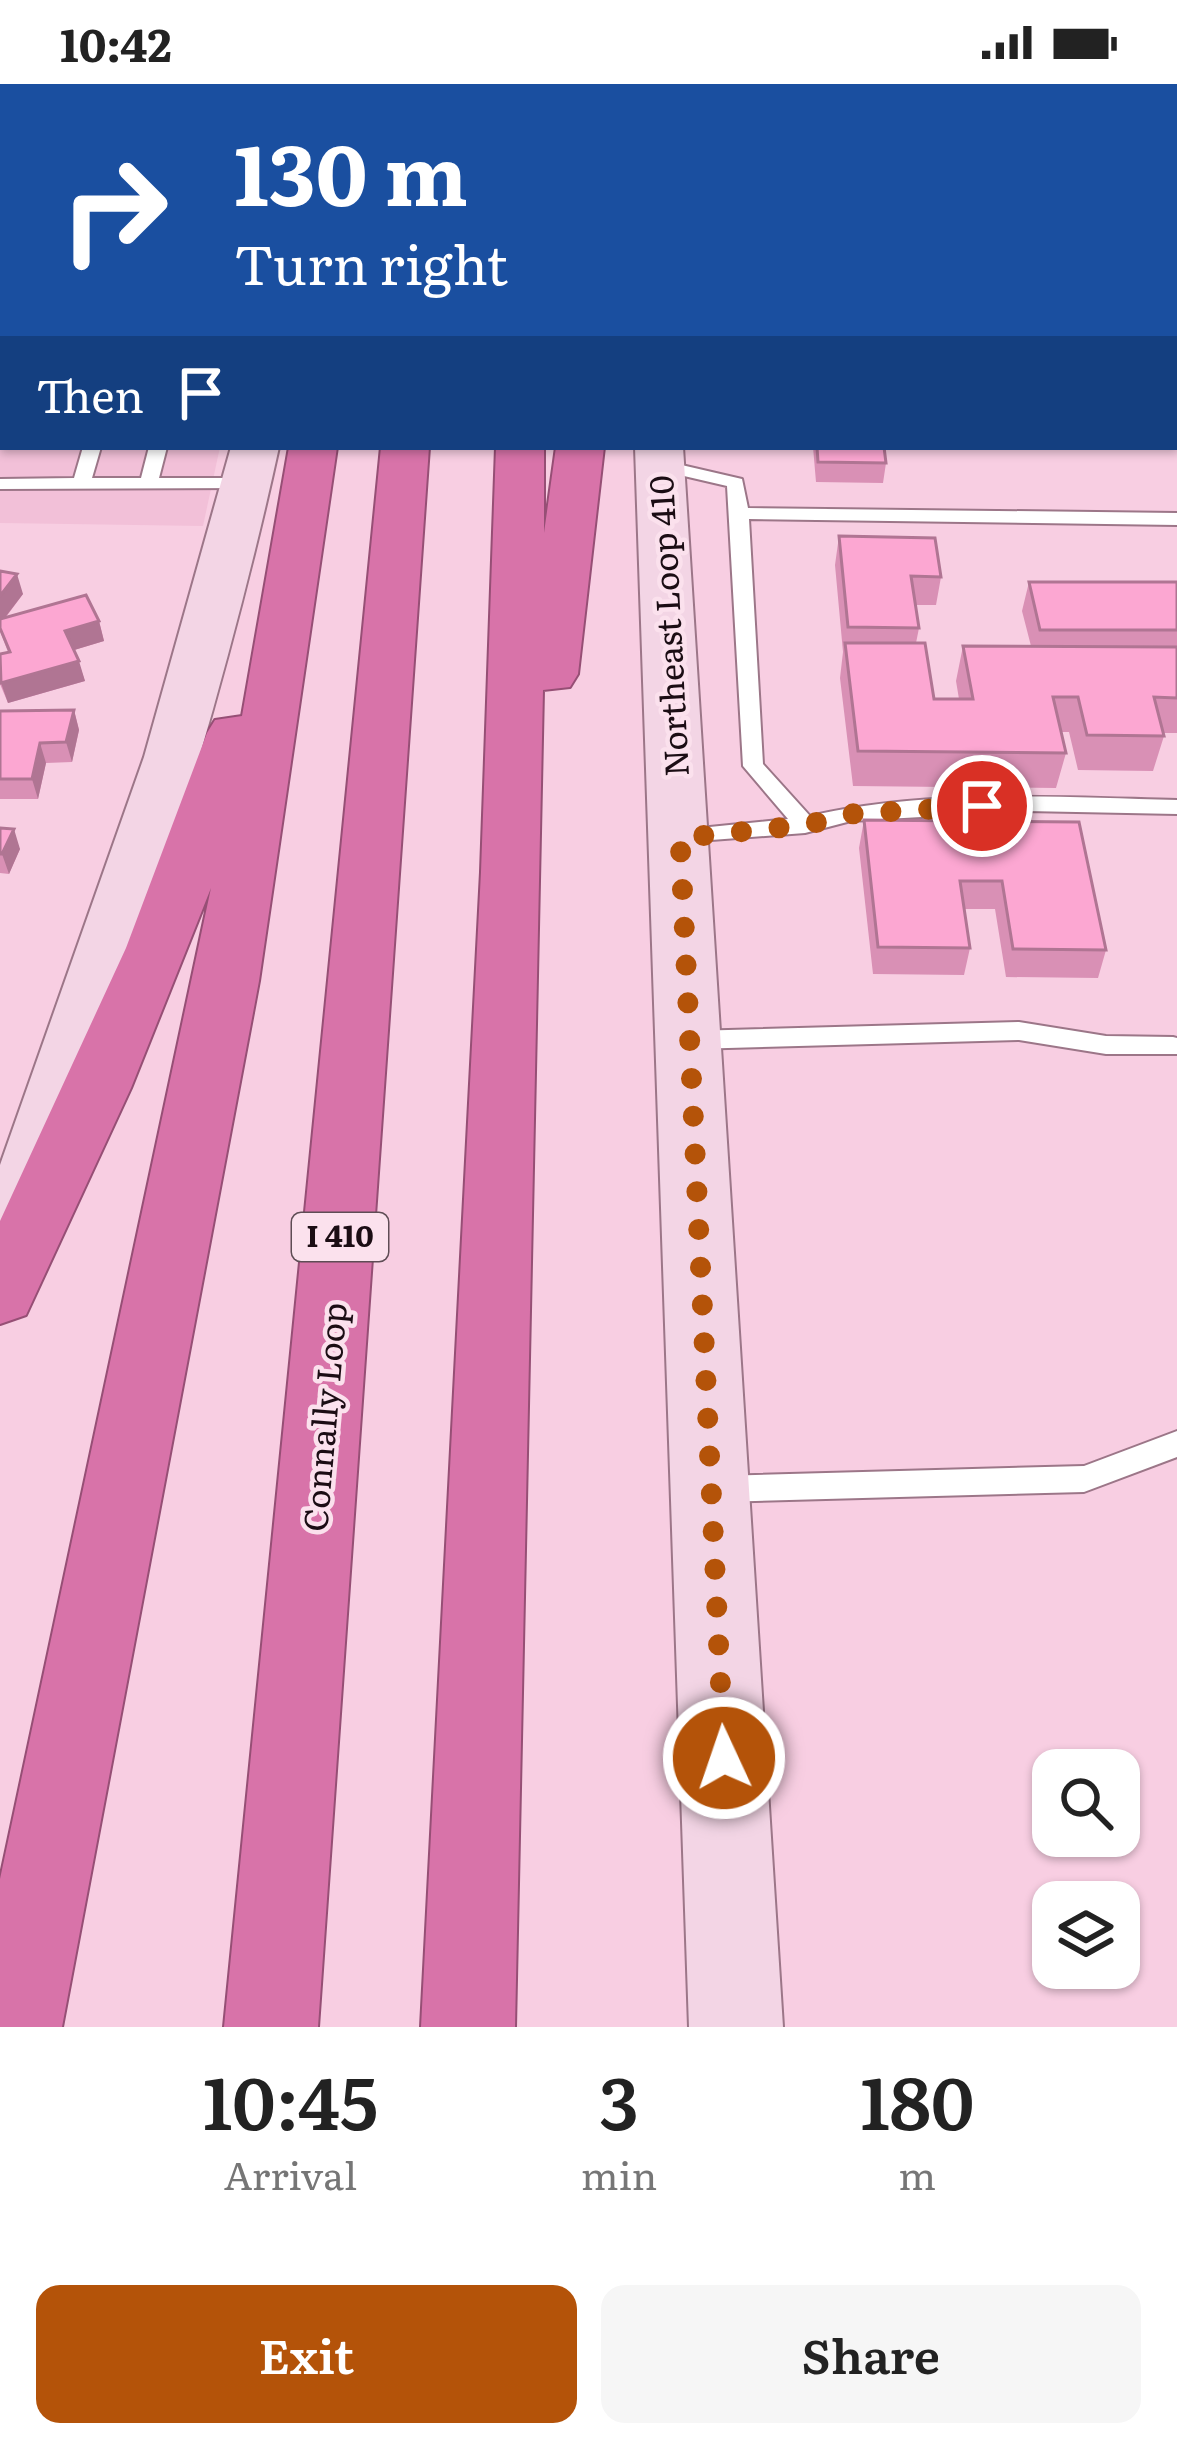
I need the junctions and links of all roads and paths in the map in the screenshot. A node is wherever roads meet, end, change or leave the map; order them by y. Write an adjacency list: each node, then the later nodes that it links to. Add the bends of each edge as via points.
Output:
1 (91, 450): 9 (lane)
2 (157, 450): 10 (lane)
3 (405, 450): 24 (highway, Connally Loop / I 410)
4 (520, 450): 16 (highway)
5 (580, 450): 16 (highway, via 547,706)
6 (660, 456): 11 (lane, via 736,483); 15 (main road, Northeast Loop 410)
7 (280, 466): 10 (lane); 19 (main road, via 234,547 152,830); 20 (highway, via 229,754 165,928); 23 (highway, via 227,981)
8 (0, 484): 9 (lane)
9 (81, 484): 10 (lane)
10 (149, 484)
11 (740, 514): 12 (lane); 14 (lane, via 753,766)
12 (1177, 519)
13 (1177, 807): 14 (lane, via 1026,804 851,814)
14 (806, 825): 15 (lane)
15 (680, 838): 17 (main road, Northeast Loop 410)
16 (512, 872): 25 (highway)
17 (690, 1040): 18 (lane, via 1018,1031); 22 (main road, Northeast Loop 410)
18 (1176, 1051)
19 (0, 1264)
20 (0, 1293)
21 (1177, 1444): 22 (lane, via 1084,1478)
22 (711, 1489): 26 (main road, Northeast Loop 410)
23 (15, 2027)
24 (271, 2027)
25 (468, 2027)
26 (736, 2027)

